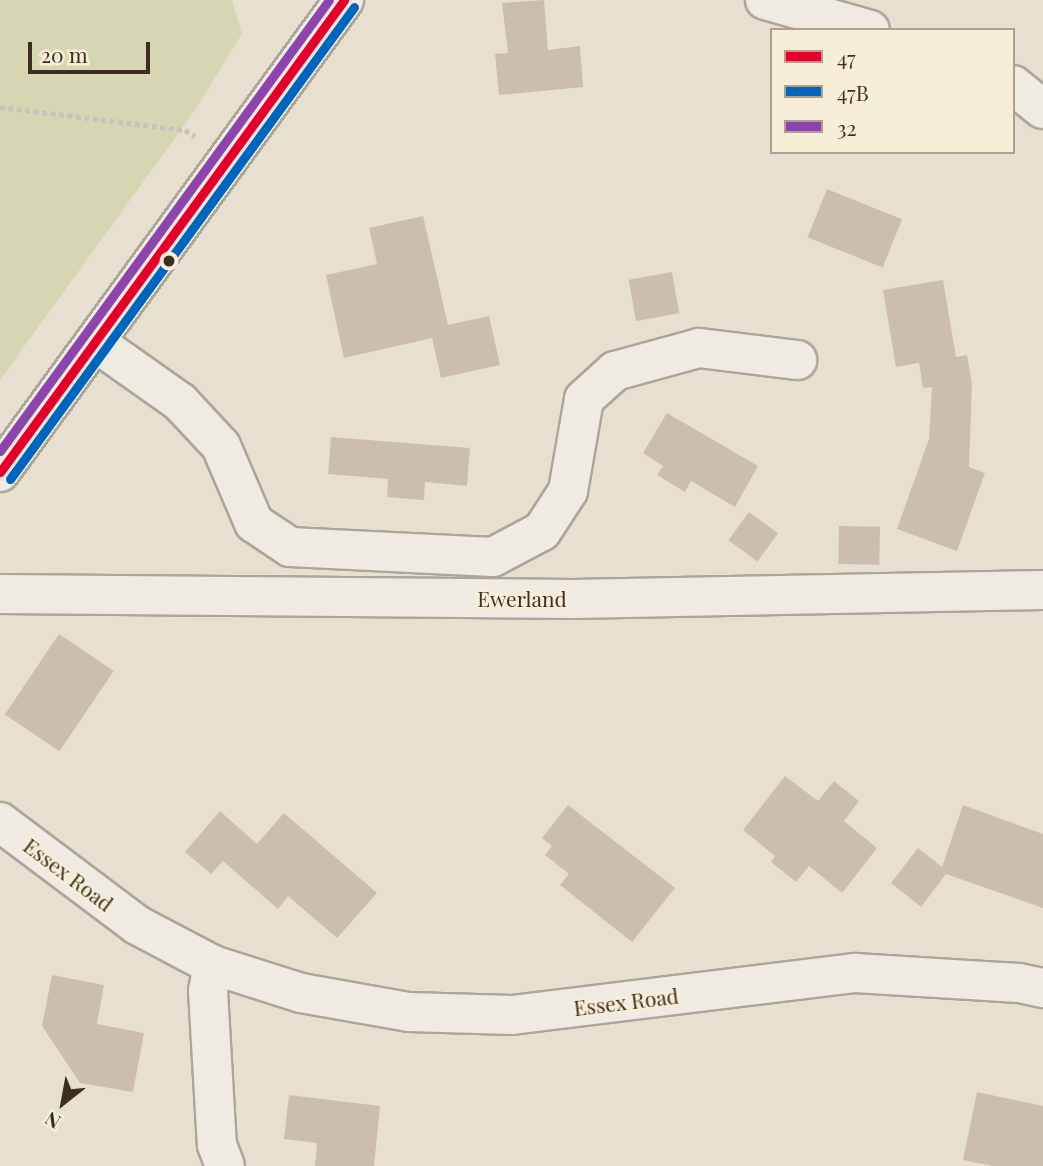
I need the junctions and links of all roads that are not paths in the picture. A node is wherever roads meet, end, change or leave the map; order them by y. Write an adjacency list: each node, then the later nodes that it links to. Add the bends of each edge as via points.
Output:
1 (344, 0): 8 (street)
2 (765, 0): 3 (street)
3 (863, 28)
4 (1015, 68): 5 (street)
5 (1043, 74)
6 (1015, 87): 7 (street)
7 (1043, 109)
8 (95, 342): 9 (street, via 180,402 221,446 254,523 290,547 493,556 542,531 568,491 584,399 615,371 699,348); 10 (street)
9 (797, 360)
10 (0, 472)
11 (1043, 590): 12 (street, Ewerland, via 573,599)
12 (0, 594)
13 (0, 822): 14 (street, Essex Road, via 137,925)
14 (213, 965): 15 (street, Essex Road, via 301,993 409,1012 512,1015 855,973); 16 (street, via 208,991 217,1145)
15 (1043, 988)
16 (225, 1166)

